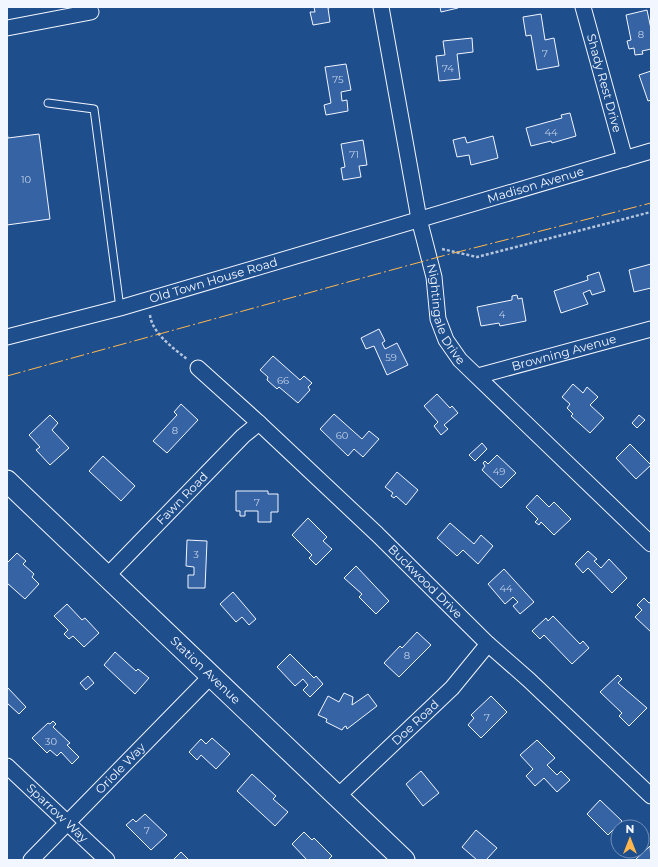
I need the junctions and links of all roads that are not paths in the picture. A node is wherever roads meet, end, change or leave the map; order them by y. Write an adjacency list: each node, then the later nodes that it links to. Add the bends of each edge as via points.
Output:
1 (381, 7): 8 (street, Nightingale Drive)
2 (583, 7): 7 (street, Shady Rest Drive)
3 (91, 12): 4 (street)
4 (7, 28)
5 (48, 103): 9 (lane, via 94,109)
6 (651, 151): 7 (street, Madison Avenue)
7 (625, 159): 8 (street, Madison Avenue)
8 (419, 219): 9 (street, Old Town House Road); 13 (street, Nightingale Drive, via 434,277 438,318 446,340 460,360)
9 (120, 308): 11 (street, Old Town House Road)
10 (651, 329): 13 (street, Browning Avenue)
11 (7, 337)
12 (198, 368): 14 (street, Buckwood Drive)
13 (478, 376): 16 (street, Nightingale Drive)
14 (259, 424): 17 (street, Fawn Road, via 243,436); 18 (street, Buckwood Drive, via 377,534)
15 (7, 481): 17 (main road, Station Avenue)
16 (651, 544)
17 (107, 576): 19 (main road, Station Avenue)
18 (488, 644): 21 (street, Buckwood Drive); 22 (street, Doe Road, via 452,688)
19 (211, 676): 22 (main road, Station Avenue); 23 (street, Oriole Way)
20 (7, 766): 23 (street, Sparrow Way)
21 (651, 796)
22 (338, 797): 26 (main road, Station Avenue)
23 (68, 823): 24 (street, Oriole Way); 25 (street, Sparrow Way)
24 (30, 860)
25 (107, 860)
26 (404, 860)

